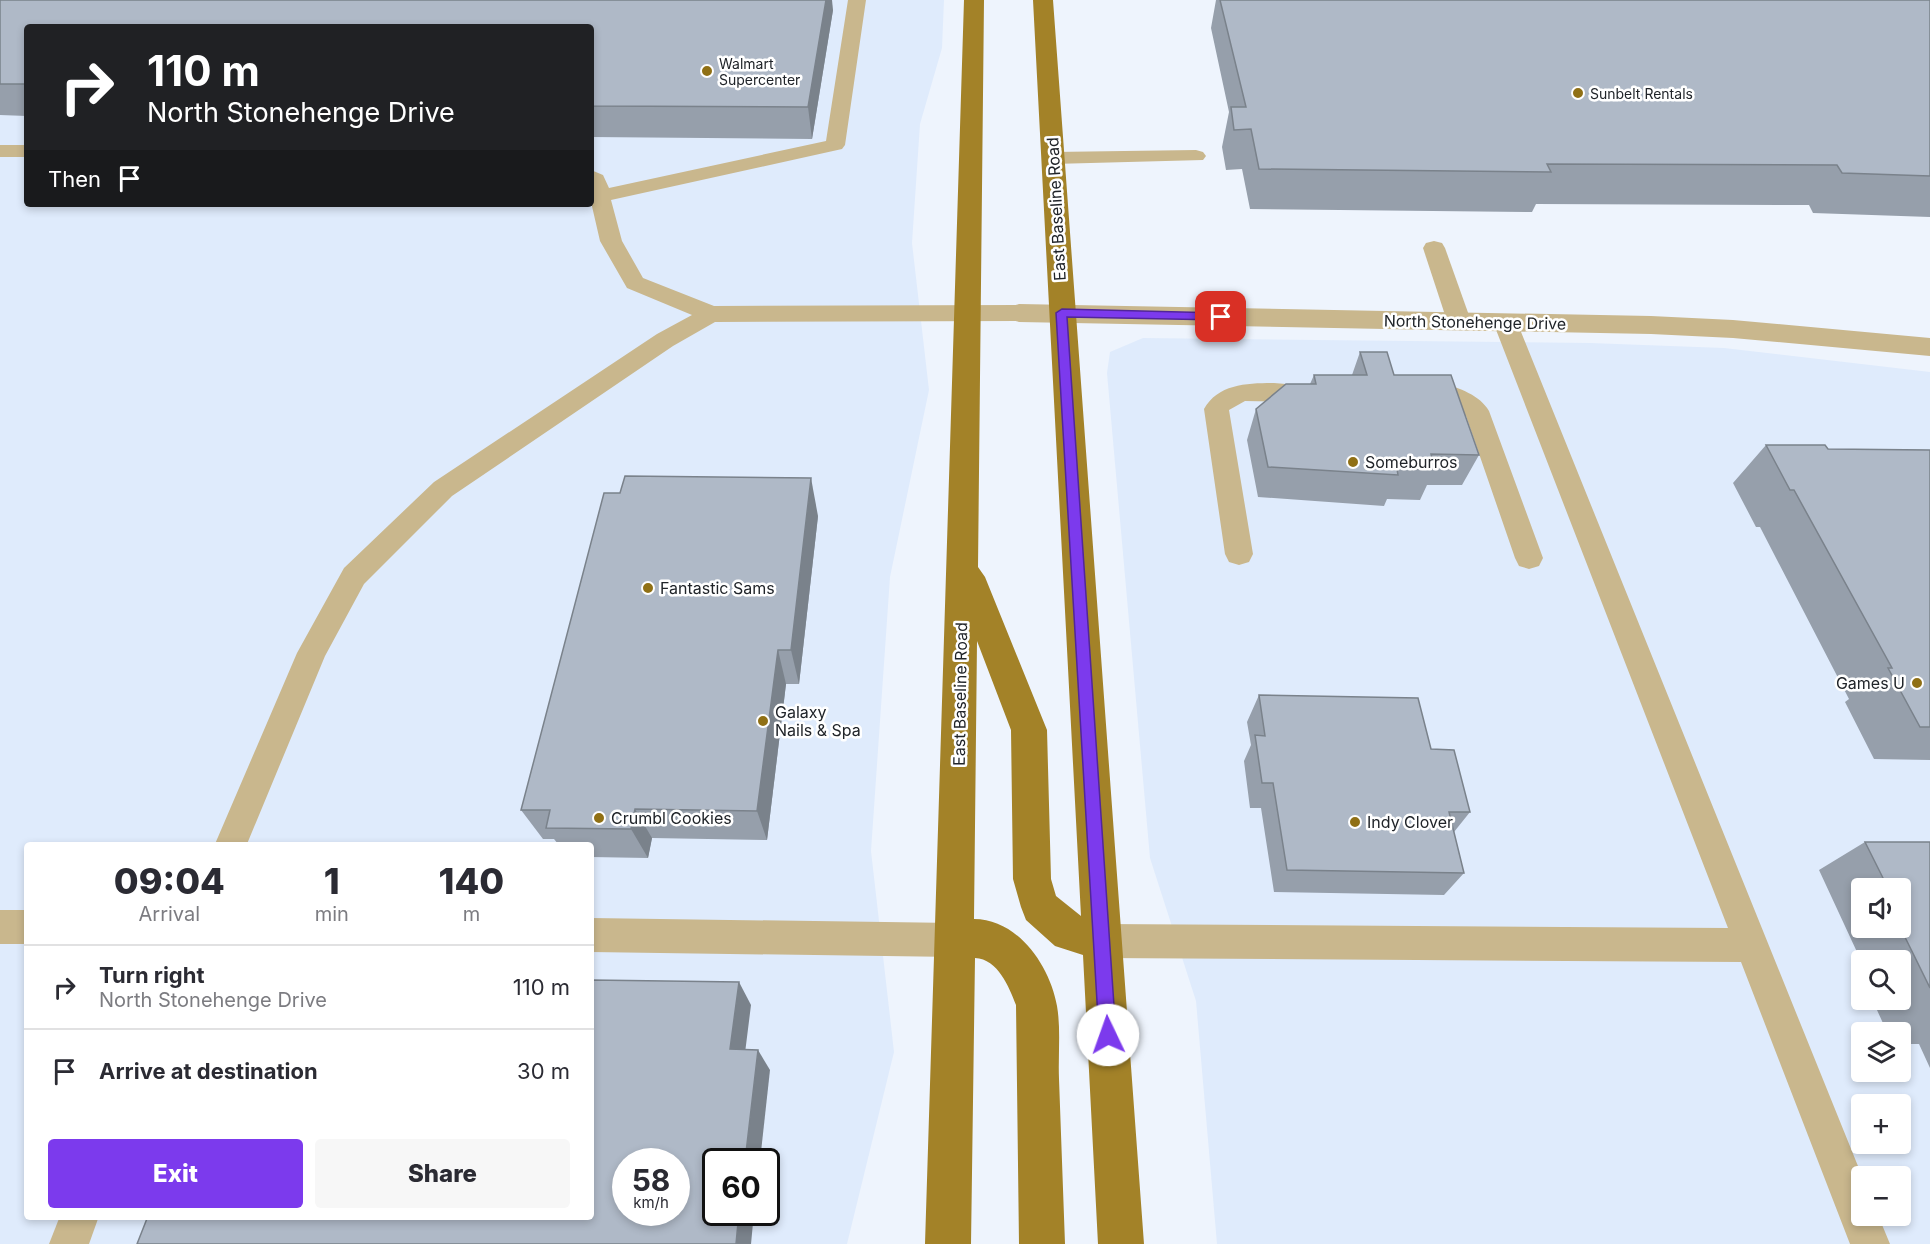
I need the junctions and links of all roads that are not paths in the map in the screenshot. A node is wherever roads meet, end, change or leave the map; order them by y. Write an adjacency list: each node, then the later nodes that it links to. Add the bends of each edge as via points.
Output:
1 (856, 0): 8 (lane, via 835,145)
2 (974, 0): 13 (main road, East Baseline Road)
3 (1043, 0): 7 (main road, East Baseline Road)
4 (0, 151): 5 (lane)
5 (24, 151)
6 (1196, 156): 7 (lane)
7 (1053, 158): 11 (main road, East Baseline Road)
8 (595, 186): 12 (lane, via 611,241 635,283)
9 (1434, 248): 14 (lane)
10 (1019, 313): 11 (street, North Stonehenge Drive); 13 (lane)
11 (1062, 313): 14 (street, North Stonehenge Drive); 27 (main road, East Baseline Road)
12 (711, 314): 13 (lane); 22 (lane, via 665,340 443,489 354,576 312,653)
13 (969, 315): 21 (main road, East Baseline Road)
14 (1459, 321): 15 (street, North Stonehenge Drive)
15 (1505, 322): 16 (street, North Stonehenge Drive, via 1733,329); 28 (lane)
16 (1930, 347)
17 (1340, 393): 19 (lane, via 1242,392 1219,403 1216,409)
18 (1398, 393): 20 (lane, via 1442,392 1456,396 1477,411)
19 (1239, 554)
20 (1529, 558)
21 (963, 561): 26 (main road, East Baseline Road); 27 (main road, via 1029,730 1032,879 1040,907 1069,932)
22 (232, 842)
23 (0, 927): 24 (lane)
24 (24, 927)
25 (594, 935): 26 (lane)
26 (955, 940): 31 (main road, East Baseline Road); 32 (main road, via 986,939 1007,951 1023,970 1036,1005)
27 (1102, 941): 28 (lane); 33 (main road, East Baseline Road)
28 (1752, 945): 34 (lane)
29 (78, 1220): 30 (lane)
30 (69, 1244)
31 (948, 1244)
32 (1042, 1244)
33 (1121, 1244)
34 (1870, 1244)

